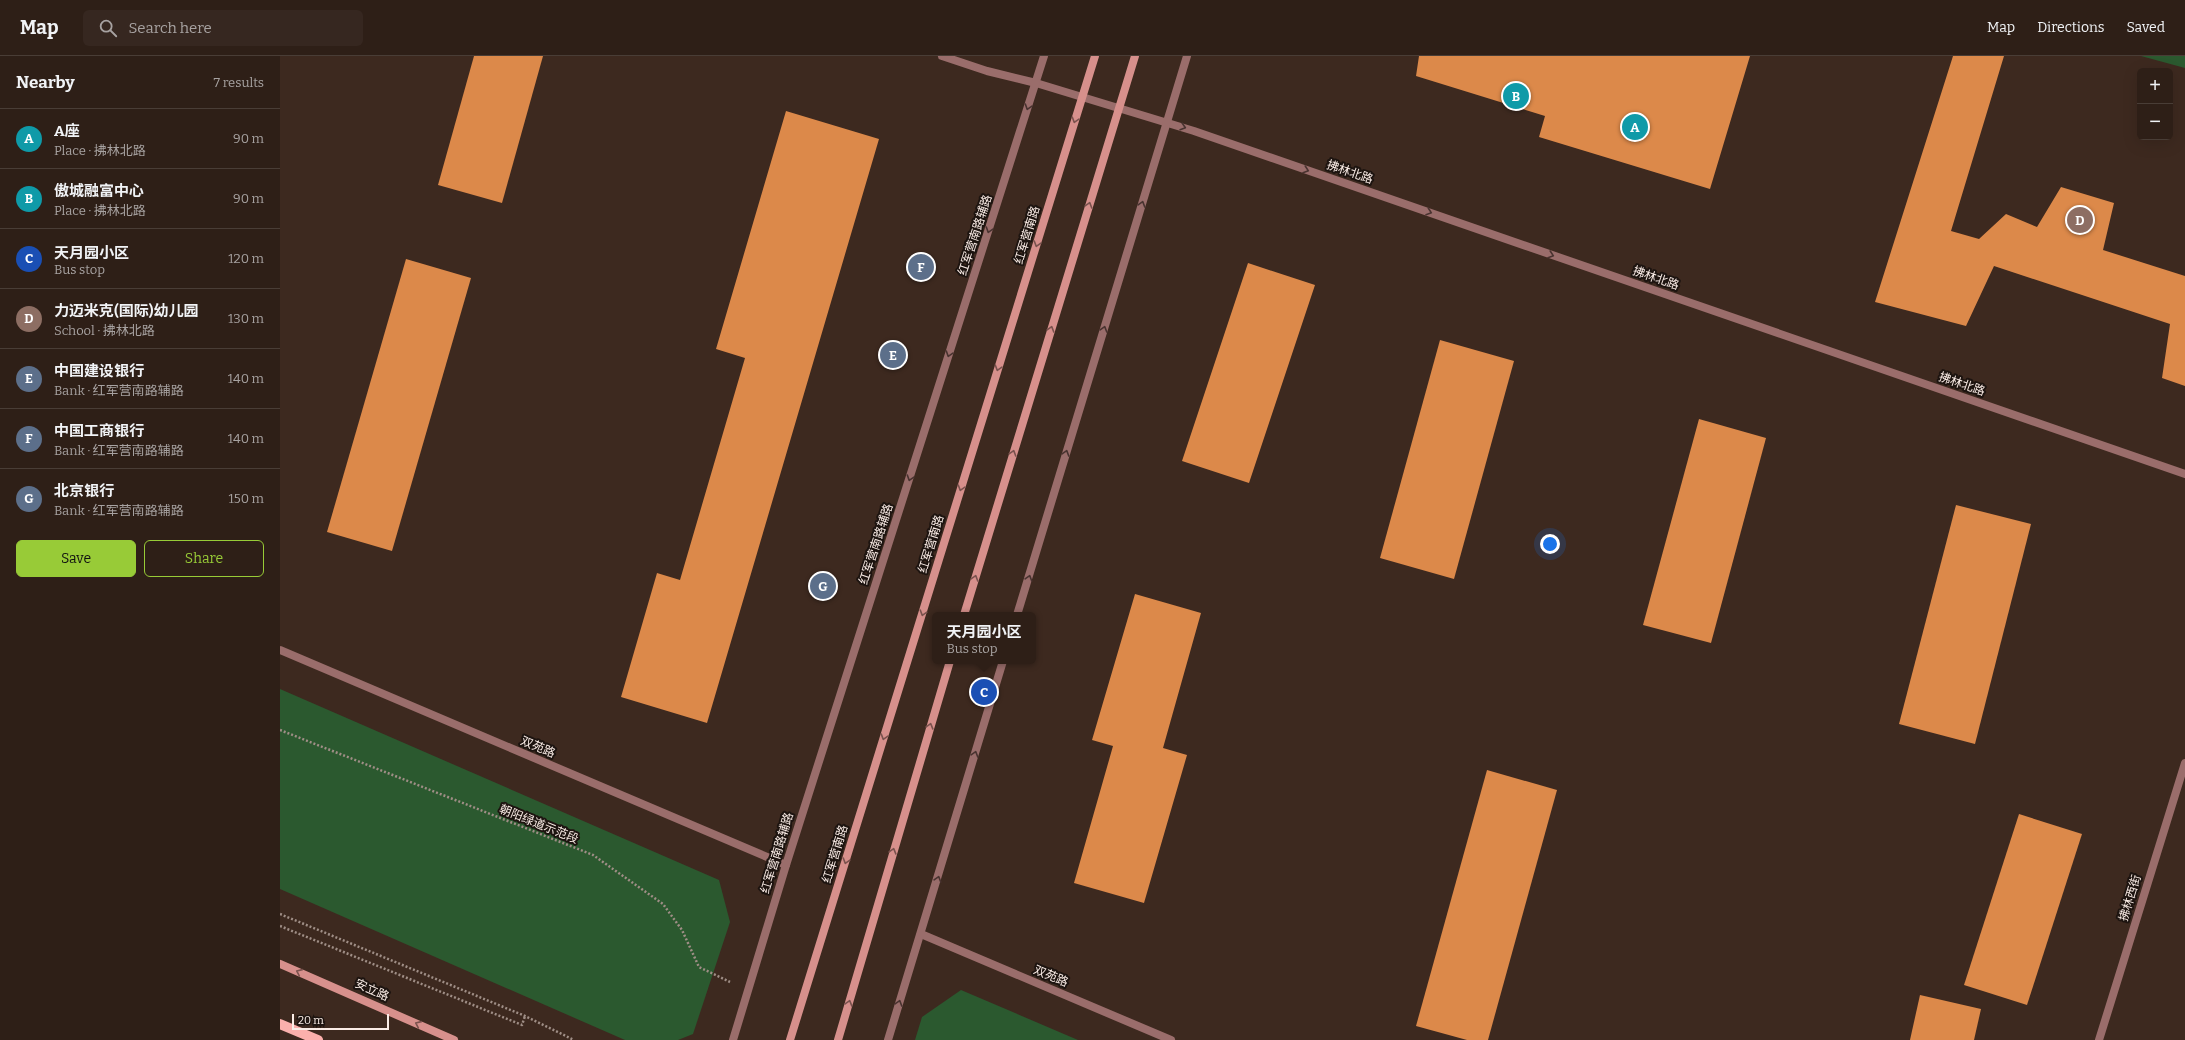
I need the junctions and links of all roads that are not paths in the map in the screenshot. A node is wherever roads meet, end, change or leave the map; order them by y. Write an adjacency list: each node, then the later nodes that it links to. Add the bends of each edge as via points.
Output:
1 (942, 56): 6 (street, 拂林北路, via 987,72)
2 (1044, 56): 6 (street, 红军营南路辅路)
3 (1095, 56): 7 (main road, 红军营南路)
4 (1135, 56): 8 (main road)
5 (1187, 56): 9 (street)
6 (1036, 83): 7 (street, 拂林北路); 17 (street, 红军营南路辅路, one-way to 17)
7 (1082, 97): 8 (street, 拂林北路); 24 (main road, 红军营南路, one-way to 24)
8 (1119, 108): 9 (street, 拂林北路); 11 (main road, one-way to 8)
9 (1167, 123): 10 (street, 拂林北路, one-way to 10); 12 (street, one-way to 9)
10 (2185, 474)
11 (965, 612)
12 (1018, 612)
13 (280, 650): 17 (street, 双苑路)
14 (949, 664): 25 (main road, one-way to 14)
15 (1003, 664): 18 (street, one-way to 15)
16 (2185, 763): 28 (street, 拂林西街)
17 (786, 865): 23 (street, 红军营南路辅路)
18 (921, 934): 26 (street, one-way to 18); 27 (street, 双苑路)
19 (280, 964): 22 (main road, 安立路, one-way to 19)
20 (280, 1024): 21 (main road)
21 (318, 1040)
22 (454, 1040)
23 (732, 1040)
24 (790, 1040)
25 (838, 1040)
26 (888, 1040)
27 (1171, 1040)
28 (2099, 1040)

